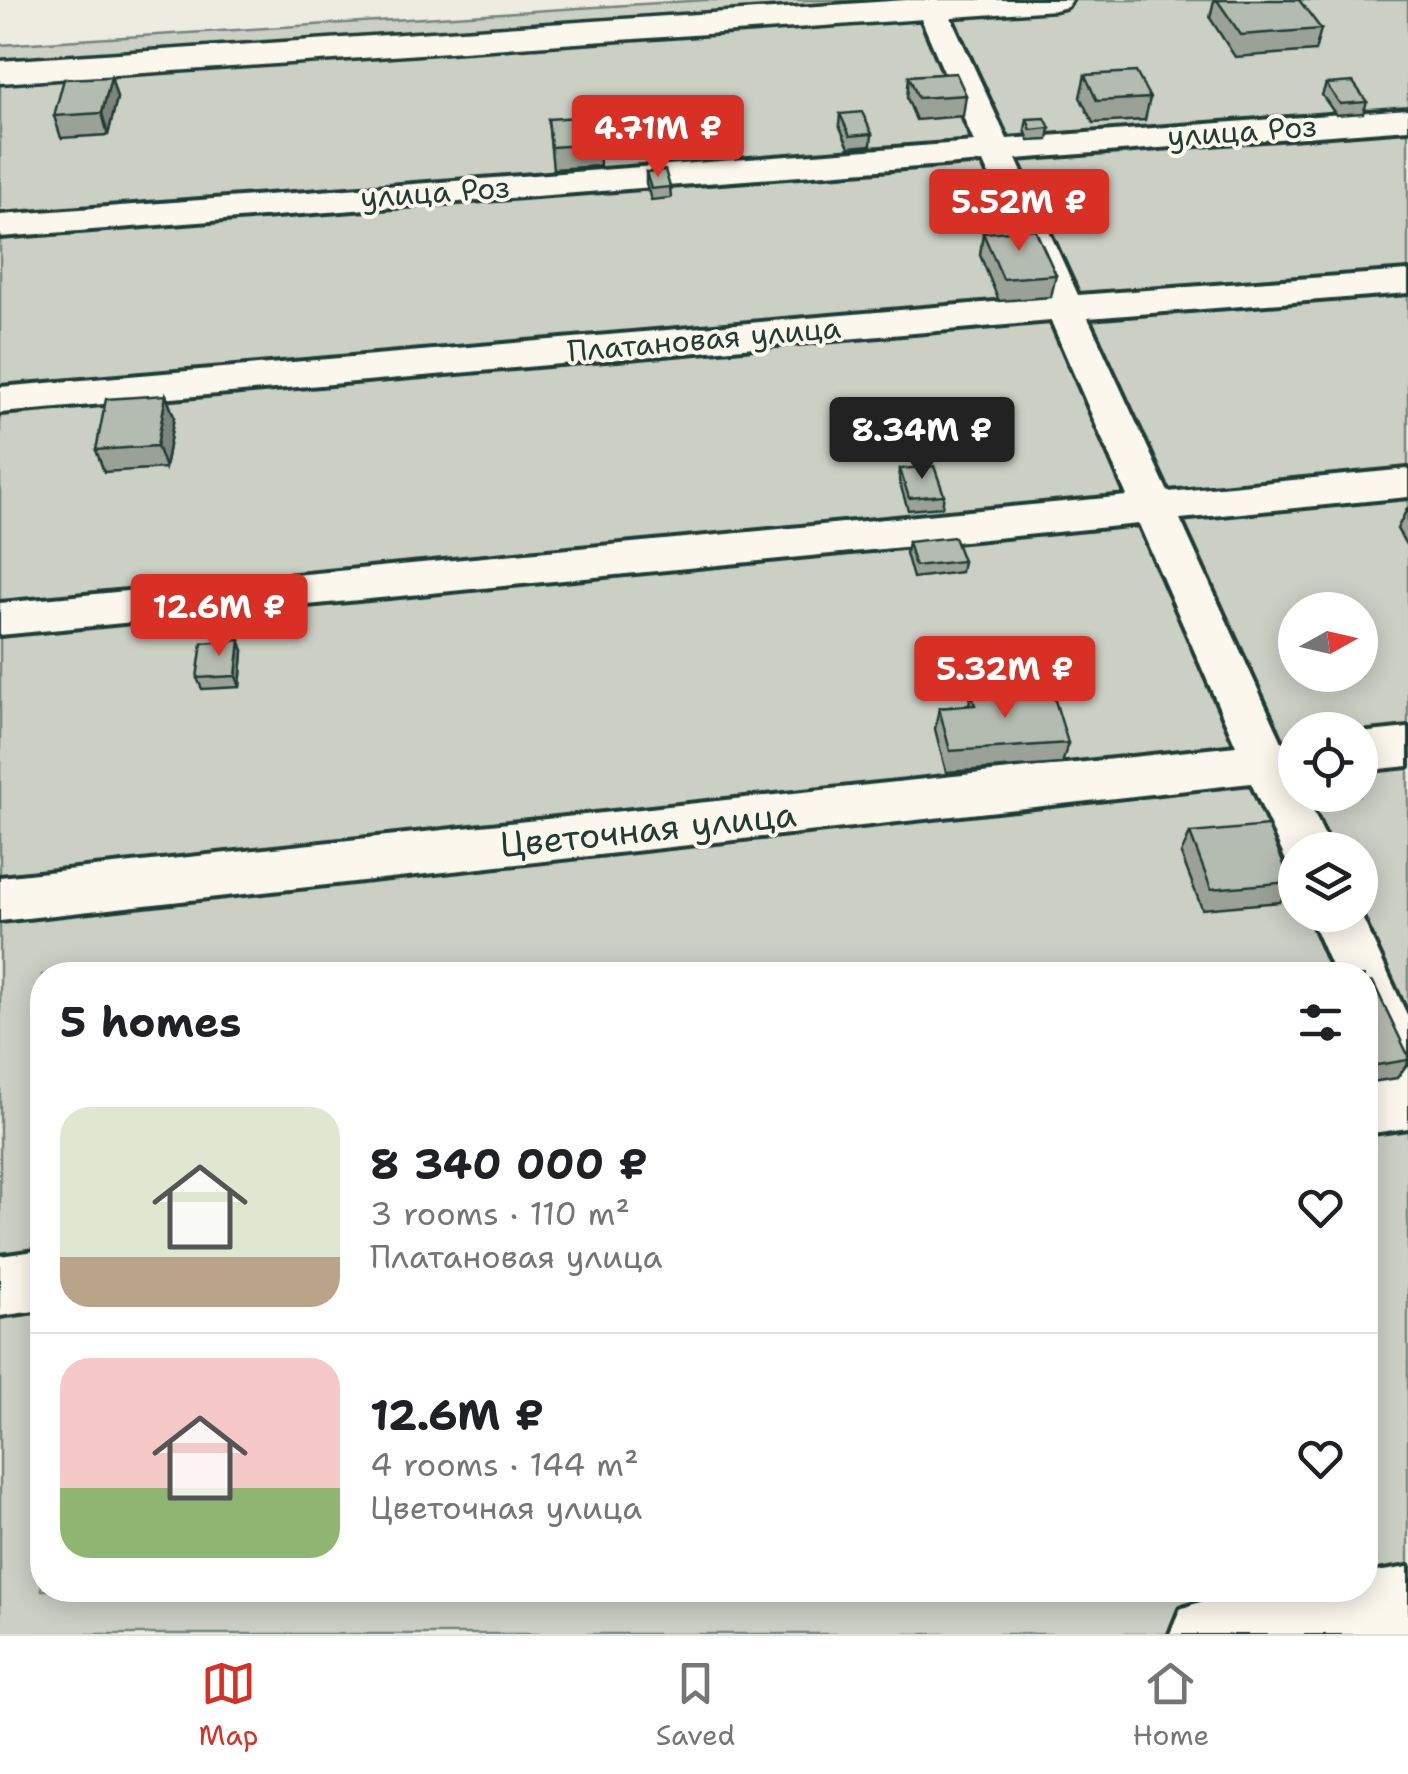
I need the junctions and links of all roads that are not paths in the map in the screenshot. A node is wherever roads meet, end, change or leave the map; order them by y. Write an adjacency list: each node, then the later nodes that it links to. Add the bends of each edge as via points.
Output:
1 (1055, 0): 2 (street)
2 (932, 9): 3 (street); 5 (street)
3 (0, 72)
4 (1408, 119): 5 (street, улица Роз)
5 (994, 149): 6 (street, улица Роз); 8 (street)
6 (0, 226)
7 (1408, 282): 8 (street, Платановая улица)
8 (1064, 308): 9 (street, Платановая улица); 11 (street)
9 (0, 400)
10 (1408, 484): 11 (street)
11 (1155, 508): 12 (street); 15 (street)
12 (0, 619)
13 (1408, 746): 14 (street)
14 (1378, 750)
15 (1278, 757)
16 (1278, 761): 17 (street, Цветочная улица)
17 (0, 899)
18 (1343, 932): 19 (street)
19 (1356, 962)
20 (1378, 1011): 21 (street)
21 (1408, 1078)
22 (1408, 1102): 23 (street)
23 (1378, 1106)
24 (30, 1282): 25 (street)
25 (0, 1286)
26 (1408, 1601): 27 (street)
27 (1205, 1634)

